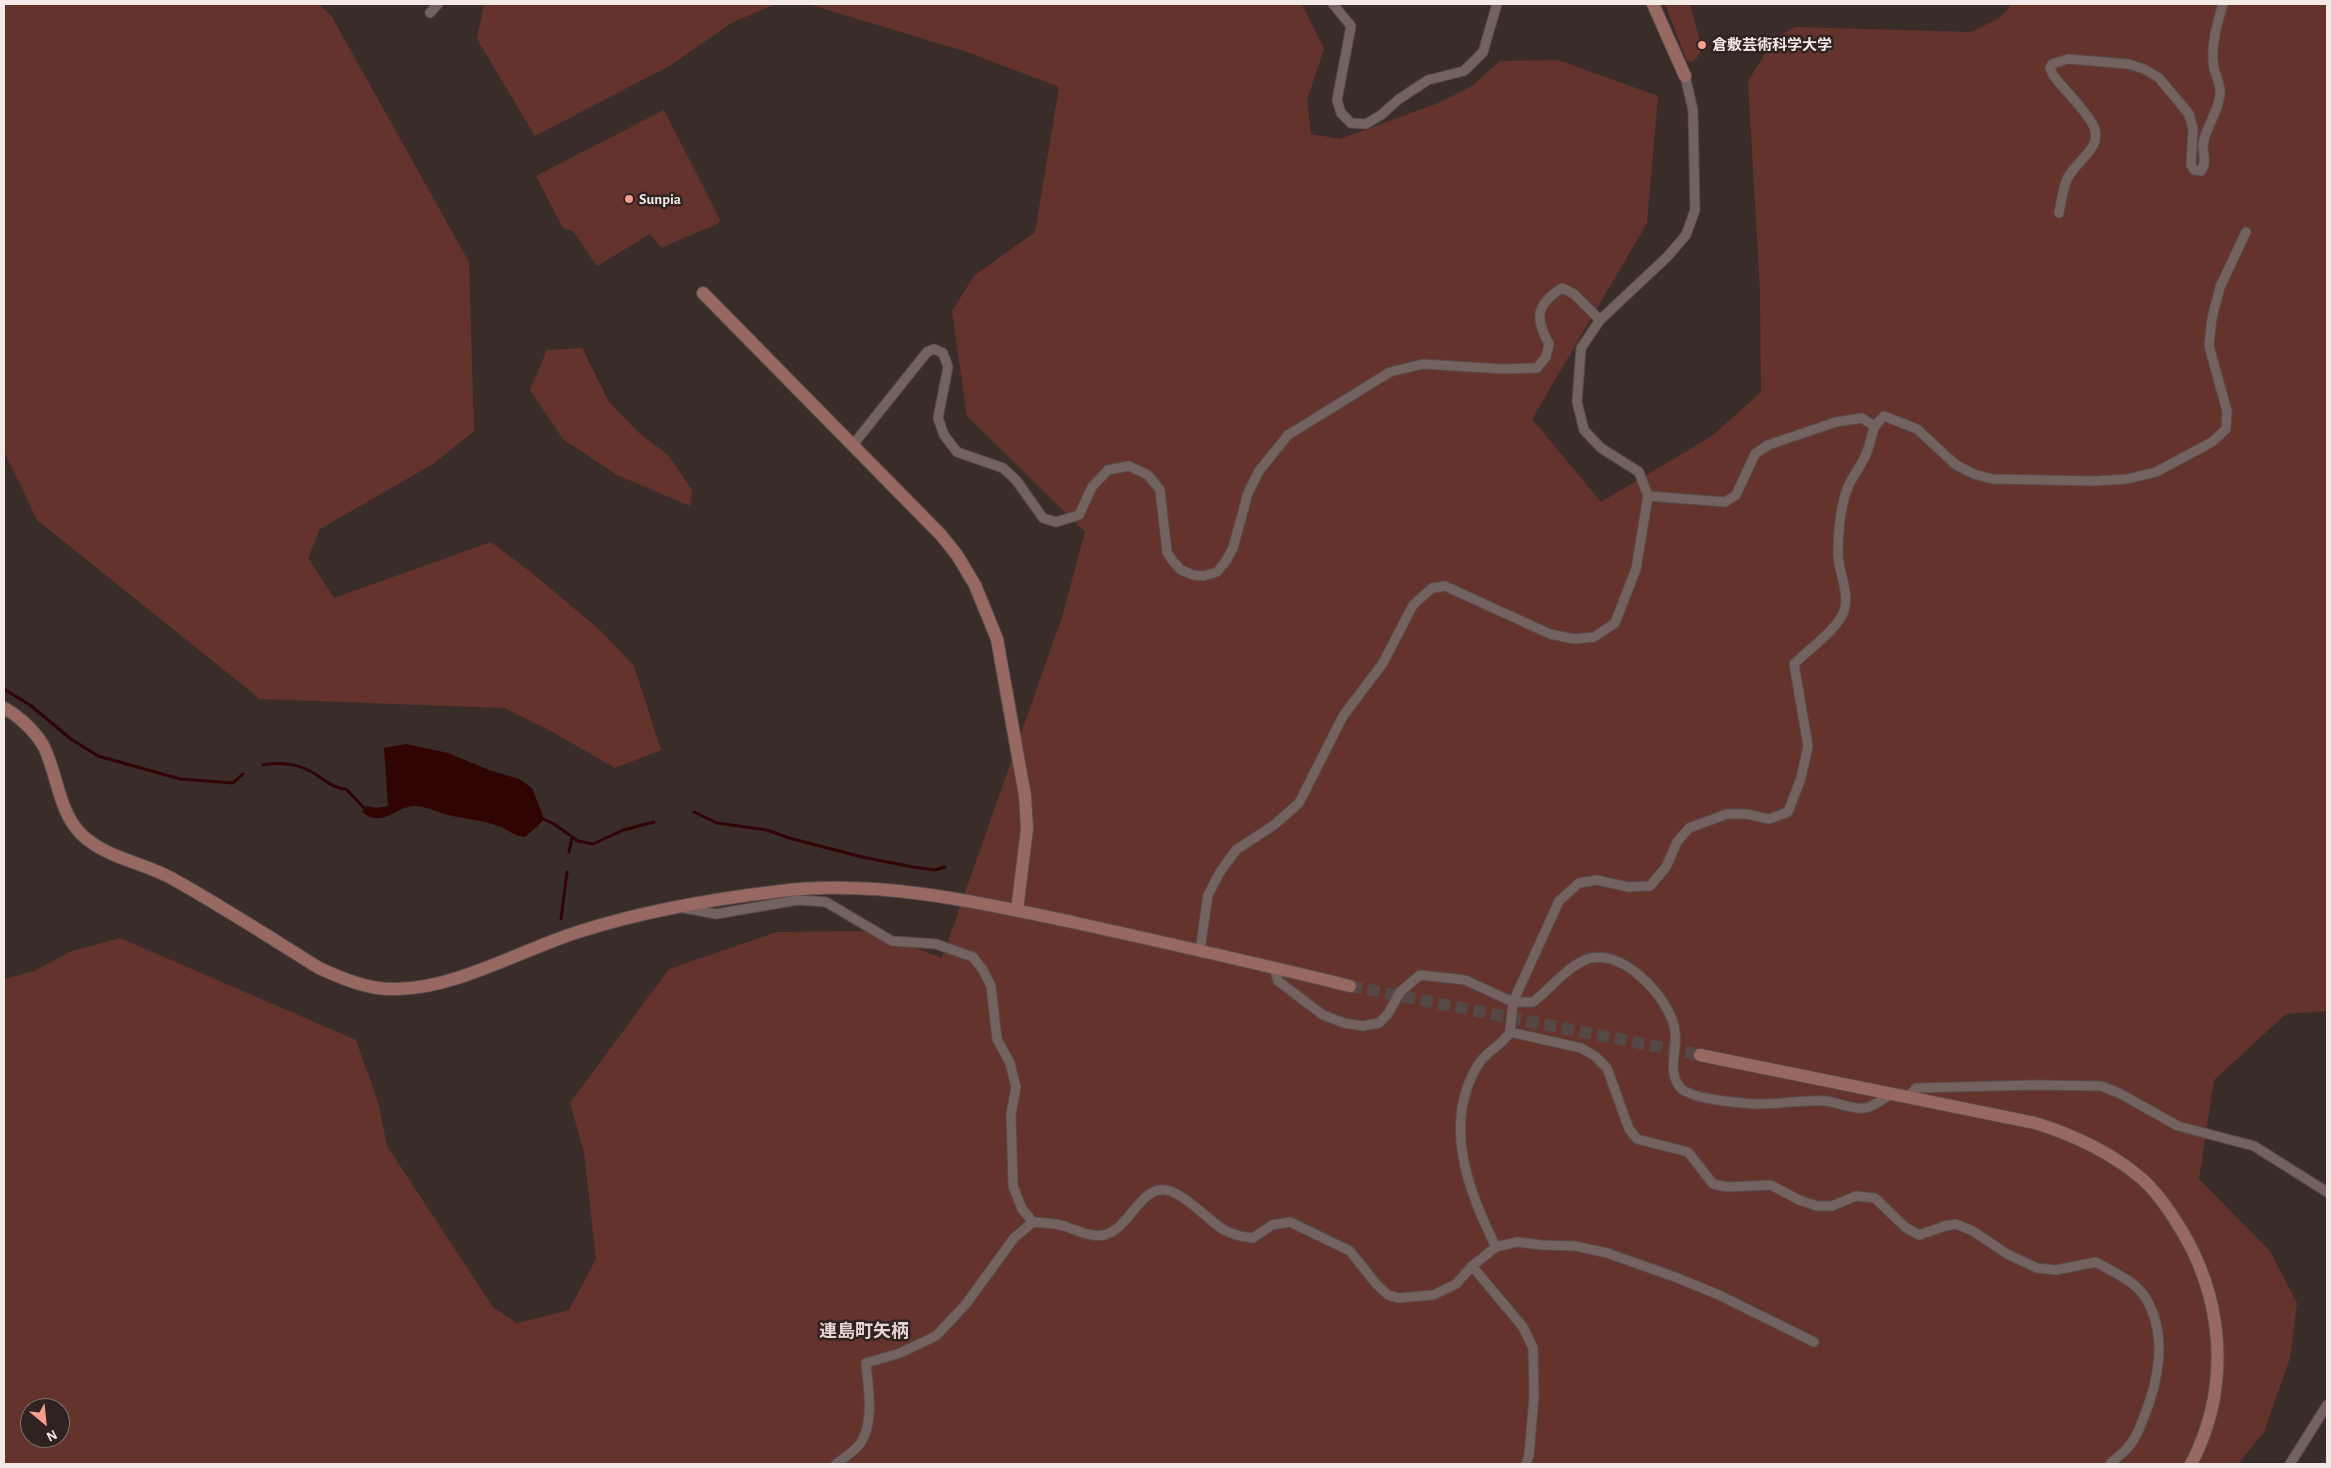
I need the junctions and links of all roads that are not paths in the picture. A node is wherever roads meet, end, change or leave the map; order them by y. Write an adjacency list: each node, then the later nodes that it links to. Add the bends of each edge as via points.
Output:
1 (438, 4): 6 (street)
2 (1333, 4): 3 (street, via 1351,26 1337,100 1341,113 1351,123 1366,124 1428,80 1464,71 1483,52)
3 (1497, 4)
4 (1653, 4): 7 (street)
5 (2223, 4): 8 (street, via 2213,55 2219,102 2206,131 2201,171 2194,170 2191,165 2193,129 2189,114 2160,78 2128,64 2068,59 2052,64 2053,75 2083,109 2096,137 2094,146 2068,177)
6 (430, 13)
7 (1685, 76): 11 (street, via 1693,110 1695,210 1686,235 1667,257)
8 (2059, 213)
9 (2246, 232): 12 (street, via 2220,287 2209,346 2227,411 2226,429 2212,442 2156,472 2127,479 2094,481 1993,479 1974,474 1956,464 1917,429 1884,416)
10 (703, 292): 13 (street)
11 (1600, 320): 13 (street, via 1574,294 1562,288 1549,296 1539,315 1542,330 1550,344 1546,357 1537,368 1423,364 1390,372 1288,435 1259,471 1248,492 1226,562 1217,572 1203,576 1181,570 1167,552 1160,490 1148,475 1129,466 1108,470 1092,487 1079,514 1056,522 1043,518 1016,480 1003,468 957,452 944,435 938,418 948,367 943,353 934,349 927,352); 14 (street, via 1581,348 1577,402 1584,430 1601,448 1640,472)
12 (1874, 426): 14 (street, via 1862,418 1836,422 1768,445 1755,454 1736,495 1725,502); 21 (street, via 1868,451 1848,486 1841,518 1838,554 1847,594 1844,612 1832,629 1794,664 1808,746 1801,778 1788,812 1769,819 1727,814 1689,828 1677,842 1666,867 1650,886 1628,887 1597,880 1579,883 1559,901)
13 (852, 446): 17 (street, via 941,535 957,555 988,612 997,639 1028,829)
14 (1648, 496): 18 (street, via 1636,569 1615,623 1594,637 1574,639 1550,634 1445,586 1432,588 1413,605 1383,663 1342,716 1299,803 1274,825 1236,850 1220,872 1208,895)
15 (4, 708): 16 (street, via 24,723 44,746 62,802 88,839 113,855 171,878 319,968 343,979 395,989 446,982 578,932)
16 (676, 907): 17 (street, via 779,891 835,887 941,897); 27 (street, via 716,914 798,900 826,902 892,941 936,944 973,957 991,986 997,1039 1010,1063 1016,1088 1011,1114 1013,1186 1022,1209)
17 (1017, 910): 18 (street)
18 (1200, 950): 19 (street)
19 (1274, 968): 20 (street); 21 (street, via 1278,981 1323,1014 1344,1023 1363,1026 1379,1023 1400,992 1420,975 1465,980)
20 (1350, 986)
21 (1513, 1002): 22 (street); 24 (street, via 1533,1002 1584,960 1605,957 1627,964 1663,1003 1676,1031 1672,1074 1680,1089 1696,1096 1756,1104 1827,1101 1864,1108)
22 (1510, 1032): 28 (street, via 1504,1042 1484,1056 1478,1065 1465,1092 1459,1121 1466,1173 1478,1210); 34 (street, via 1581,1048 1595,1056 1608,1068 1629,1129 1636,1139 1688,1152 1713,1184 1727,1187 1771,1185 1817,1206 1832,1206 1856,1196 1875,1198 1905,1227 1919,1235 1956,1224 2037,1268 2056,1270 2096,1262 2132,1283 2144,1296 2155,1319 2158,1376 2139,1430 2129,1446)
23 (1700, 1055): 24 (street)
24 (1892, 1094): 25 (street)
25 (1908, 1096): 26 (street, via 1916,1088 2101,1086 2178,1126 2254,1146); 35 (street, via 2034,1123 2072,1135 2108,1153 2142,1179 2164,1202 2197,1259 2210,1294 2216,1325 2216,1386 2211,1414)
26 (2327, 1192)
27 (1033, 1222): 29 (street, via 1104,1235 1114,1230 1151,1192 1161,1189 1174,1192 1223,1229 1240,1237 1253,1238 1272,1225 1290,1222 1350,1251 1377,1285 1388,1295 1398,1298 1433,1295 1456,1284); 32 (street, via 1014,1238 966,1304 936,1336 900,1353 866,1363 868,1420 861,1442)
28 (1496, 1247): 29 (street); 30 (street, via 1517,1242 1575,1246 1608,1253 1719,1295)
29 (1472, 1266): 33 (street, via 1523,1327 1533,1348 1534,1397)
30 (1814, 1342)
31 (2327, 1408): 36 (street)
32 (836, 1464)
33 (1526, 1464)
34 (2110, 1464)
35 (2191, 1464)
36 (2290, 1464)

